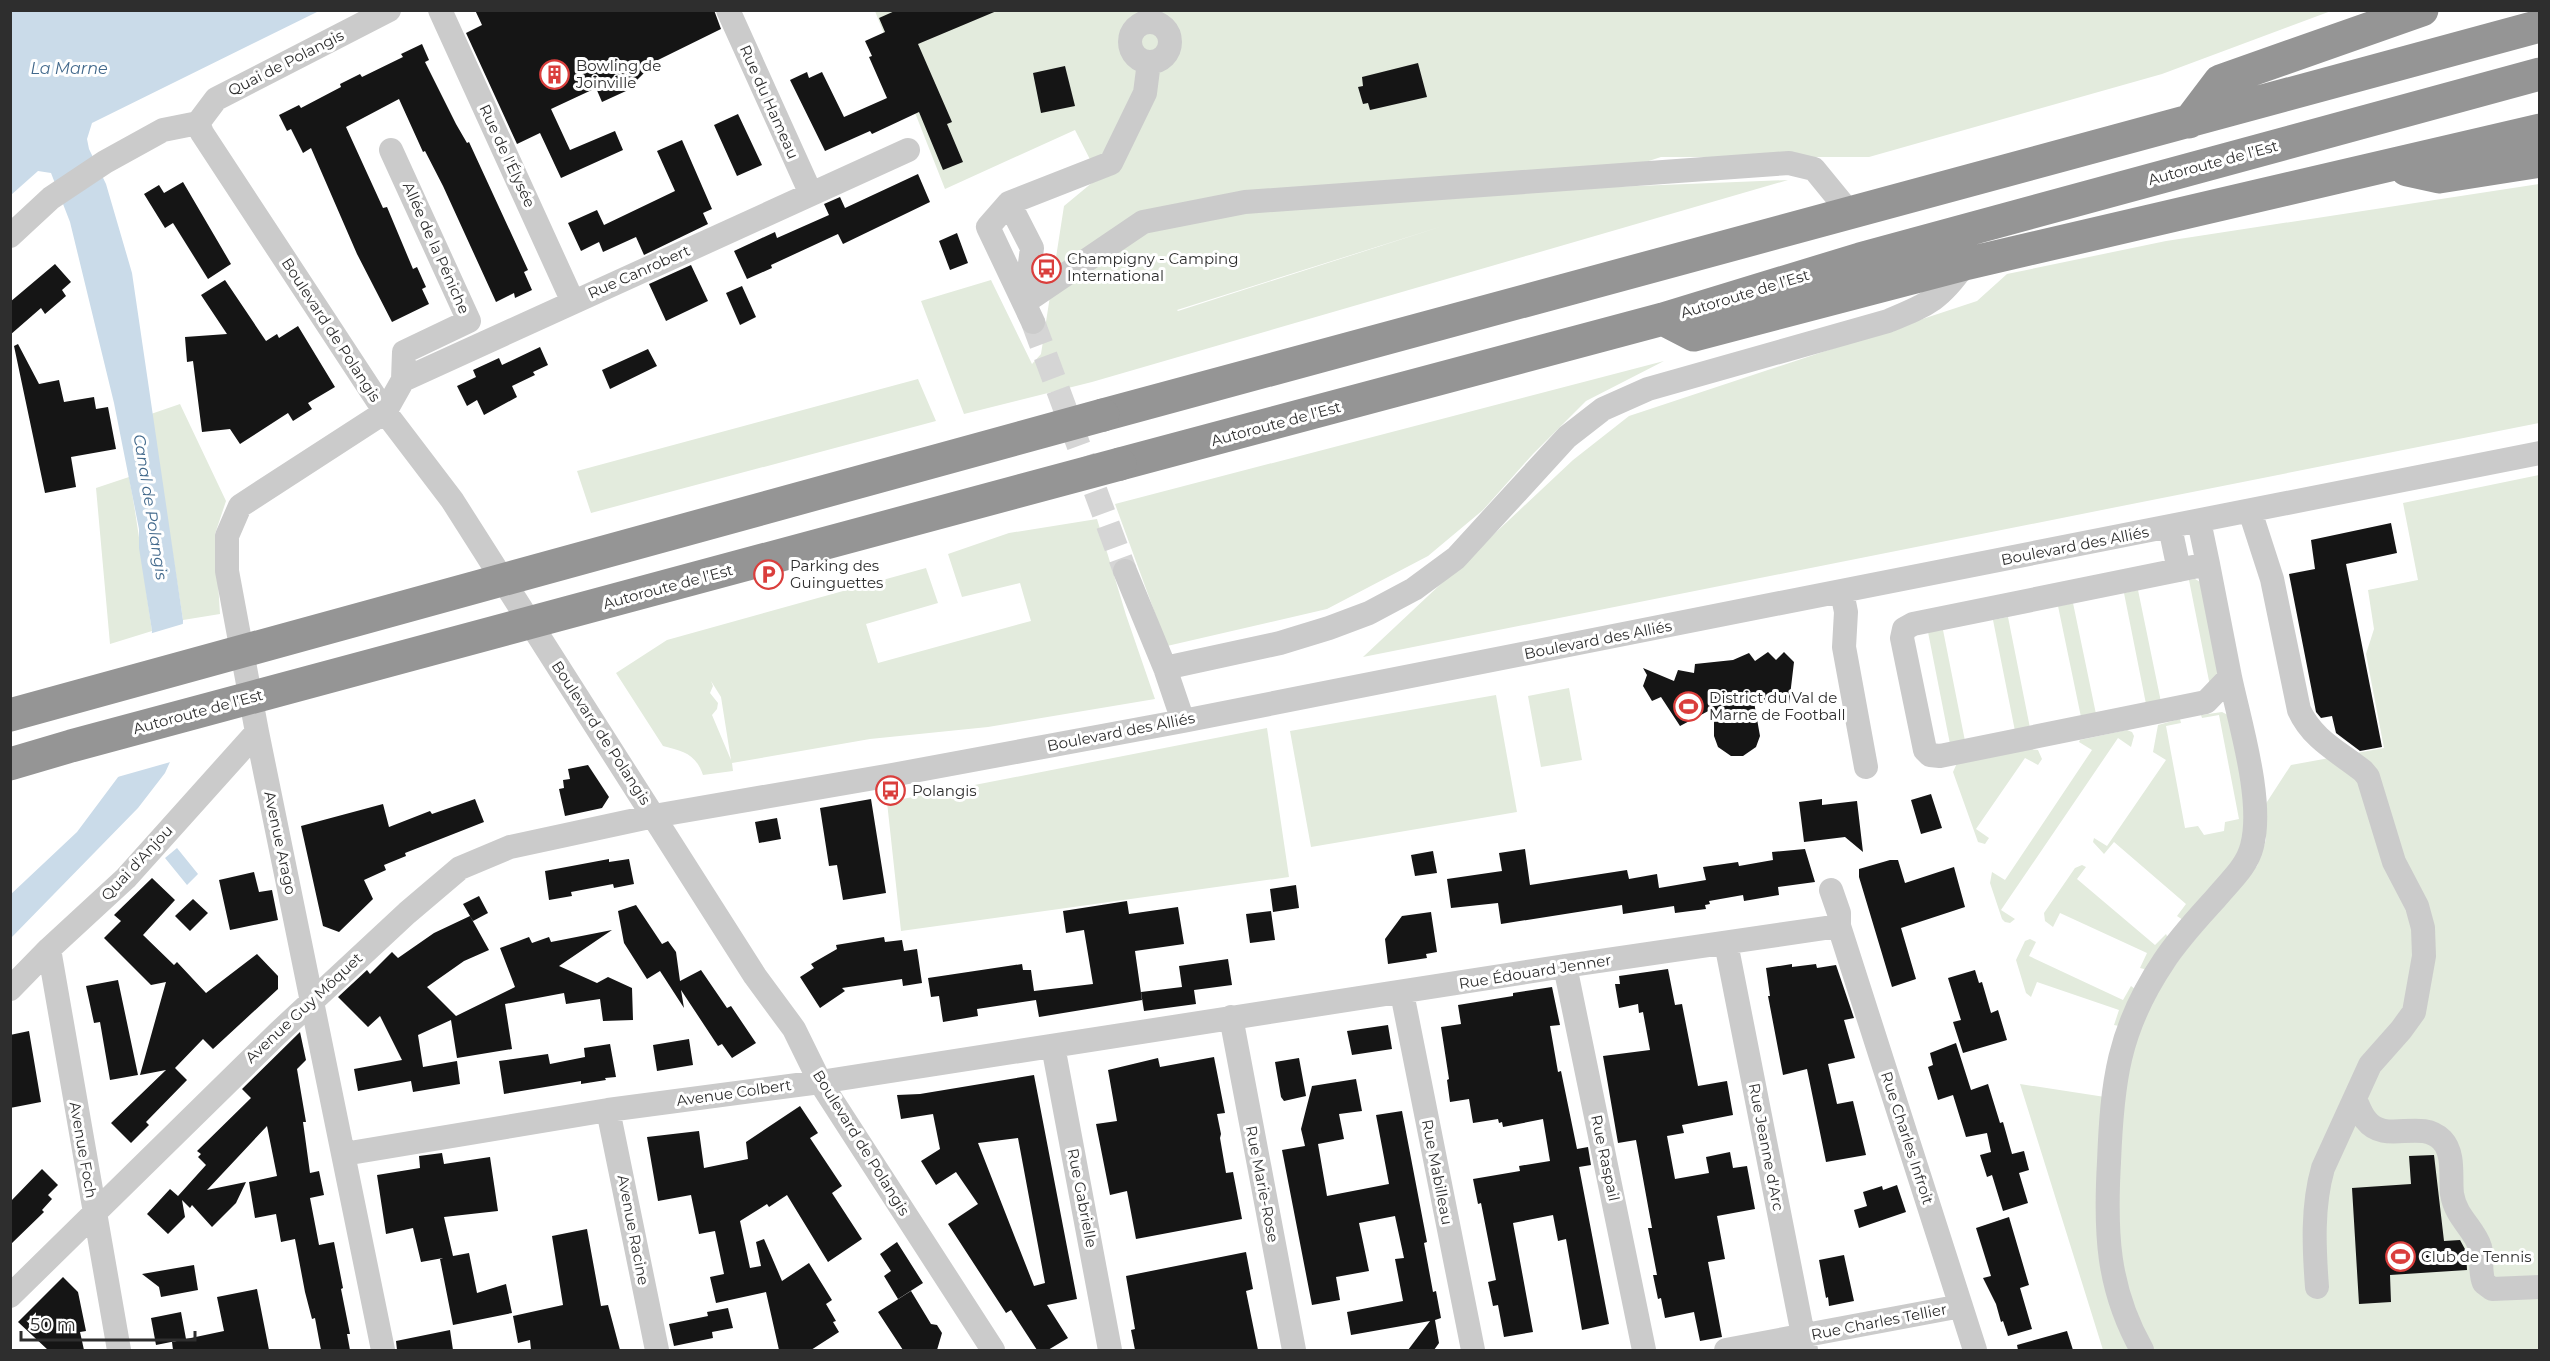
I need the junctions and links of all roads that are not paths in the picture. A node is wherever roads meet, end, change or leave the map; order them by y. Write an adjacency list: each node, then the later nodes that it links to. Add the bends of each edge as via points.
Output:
1 (389, 10): 9 (street, Quai de Polangis, via 216,99)
2 (440, 10): 19 (street, Rue de l'Élysée)
3 (728, 10): 15 (street, Rue du Hameau)
4 (2422, 10): 8 (highway, via 2220,81)
5 (1133, 18): 16 (street, via 1131,47 1138,57 1149,62 1145,93 1111,163 1009,203 988,227 1029,312 1143,222 1245,202 1789,163 1814,169)
6 (2540, 26): 8 (highway)
7 (2540, 74): 20 (highway, Autoroute de l’Est, via 1860,259)
8 (2189, 122): 16 (highway)
9 (198, 123): 17 (street, via 164,130 105,162 51,198); 22 (street, Boulevard de Polangis)
10 (2540, 130): 14 (highway)
11 (392, 150): 21 (street, Allée de la Péniche, via 469,321 404,352)
12 (908, 150): 15 (street, Rue Canrobert)
13 (2540, 161): 14 (highway, via 2439,177)
14 (2391, 166): 18 (highway)
15 (811, 194): 19 (street, Rue Canrobert)
16 (1850, 213): 33 (highway, bridge)
17 (10, 236)
18 (1965, 264): 20 (highway, via 1694,335); 31 (street, via 1947,290 1925,305 1888,321 1658,386 1603,409 1567,436 1456,558 1414,589 1369,613 1280,643)
19 (573, 302): 21 (street, Rue Canrobert)
20 (1664, 319): 36 (highway, Autoroute de l’Est, bridge)
21 (403, 380): 22 (street)
22 (385, 412): 35 (street, Avenue Arago, via 240,506 227,536 227,571); 38 (street, Boulevard de Polangis, via 452,500)
23 (2540, 453): 24 (street, Boulevard des Alliés)
24 (2250, 511): 25 (street, Boulevard des Alliés); 50 (street, via 2272,579 2299,710 2317,738 2368,777 2394,862 2421,919 2424,956 2414,1012 2370,1065)
25 (2199, 521): 26 (street, Boulevard des Alliés); 27 (street)
26 (2170, 527): 28 (street); 30 (street, Boulevard des Alliés)
27 (2208, 564): 28 (street); 32 (street)
28 (2179, 570): 32 (street, via 1913,624 1905,629 1902,638 1925,750 1940,756 2206,702)
29 (1125, 571): 31 (street)
30 (1842, 592): 34 (street, Boulevard des Alliés); 37 (street, via 1846,612 1844,647)
31 (1165, 668): 34 (street)
32 (2230, 677): 69 (street, via 2256,813 2251,850 2242,867 2184,934 2149,984 2125,1040 2112,1097 2107,1240 2122,1311)
33 (10, 715)
34 (1183, 721): 38 (street, Boulevard des Alliés)
35 (257, 732): 42 (street, Quai d'Anjou, via 126,878); 46 (street, Avenue Arago)
36 (10, 764)
37 (1866, 767)
38 (654, 816): 46 (street, Avenue Guy Môquet, via 510,848 460,868); 49 (street, Boulevard de Polangis, via 755,976 794,1029)
39 (1831, 890): 40 (street, Rue Charles Infroit)
40 (1839, 926): 41 (street, Rue Édouard Jenner); 57 (street, Rue Charles Infroit)
41 (1726, 943): 43 (street, Rue Édouard Jenner); 58 (street, Rue Jeanne d'Arc)
42 (49, 949): 44 (street, Quai d'Anjou); 53 (street, Avenue Foch)
43 (1565, 966): 45 (street, Rue Édouard Jenner); 66 (street, Rue Raspail)
44 (10, 989)
45 (1402, 993): 47 (street, Rue Édouard Jenner); 65 (street, Rue Mabilleau)
46 (312, 1000): 52 (street, Avenue Arago); 53 (street, Avenue Guy Môquet)
47 (1231, 1017): 48 (street, Avenue Colbert); 64 (street, Rue Marie-Rose)
48 (1053, 1046): 49 (street, Avenue Colbert); 63 (street, Rue Gabrielle)
49 (820, 1082): 51 (street, Avenue Colbert); 62 (street, Boulevard de Polangis)
50 (2355, 1099): 54 (street, via 2318,1183 2314,1247); 55 (street, via 2374,1127 2383,1131 2424,1130 2444,1142 2450,1155 2455,1204 2479,1245 2484,1283 2492,1289)
51 (608, 1110): 52 (street, Avenue Colbert); 61 (street, Avenue Racine)
52 (344, 1154): 60 (street, Avenue Arago)
53 (94, 1212): 56 (street, Avenue Guy Môquet); 59 (street, Avenue Foch)
54 (2317, 1287)
55 (2540, 1287)
56 (10, 1296)
57 (1961, 1306): 58 (street, Rue Charles Tellier); 68 (street, Rue Charles Infroit)
58 (1804, 1343): 67 (street, Rue Charles Tellier)
59 (120, 1350)
60 (383, 1350)
61 (657, 1350)
62 (993, 1350)
63 (1110, 1350)
64 (1294, 1350)
65 (1473, 1350)
66 (1644, 1350)
67 (1726, 1350)
68 (1975, 1350)
69 (2142, 1350)

